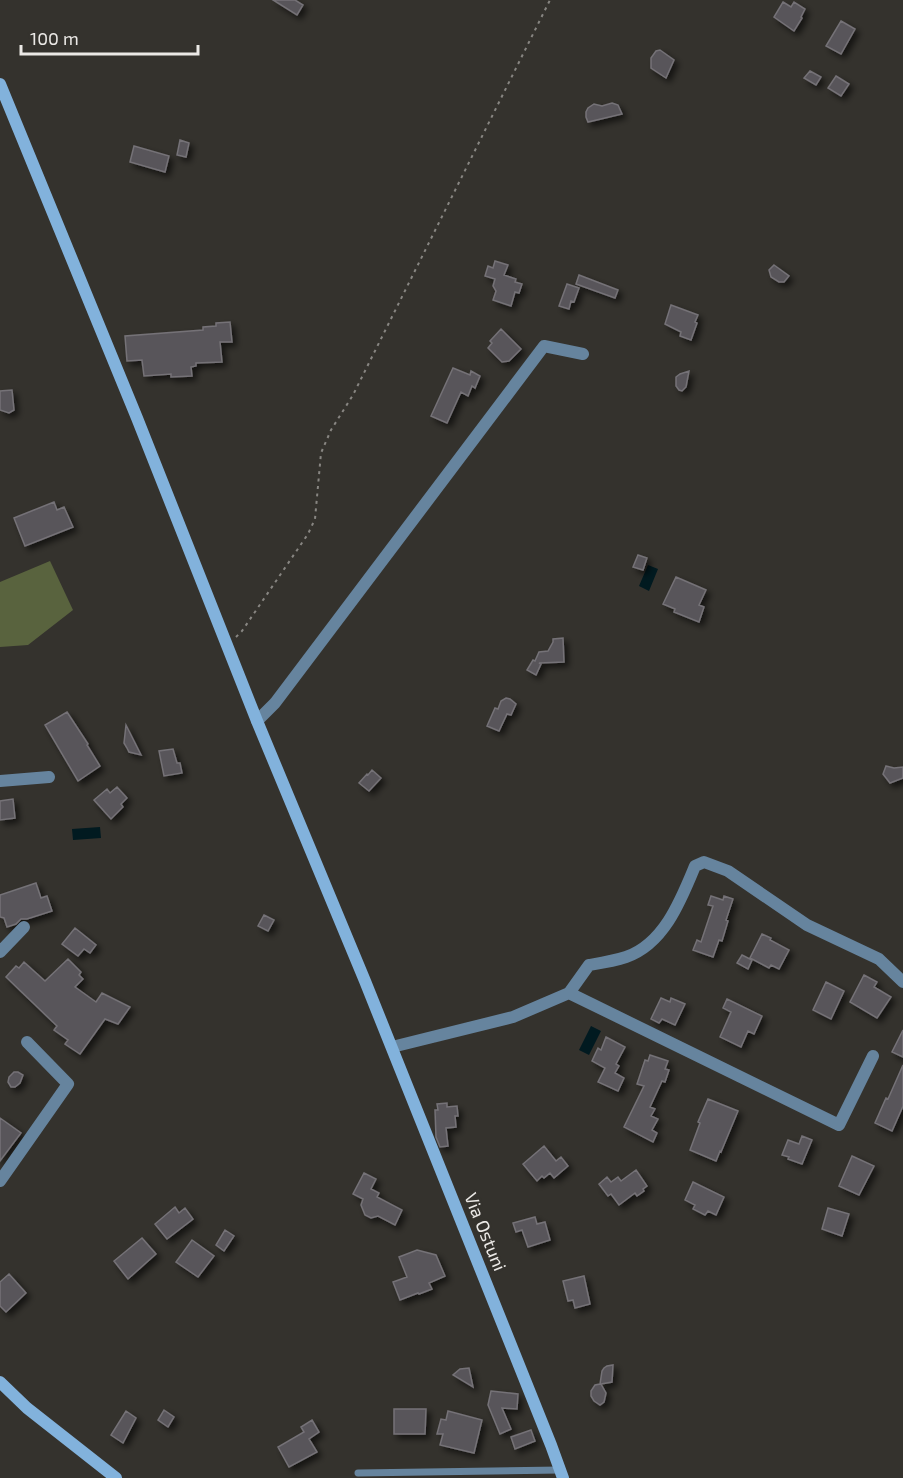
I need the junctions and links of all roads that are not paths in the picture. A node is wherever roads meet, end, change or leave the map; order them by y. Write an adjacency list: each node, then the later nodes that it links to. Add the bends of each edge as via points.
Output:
1 (0, 84): 3 (main road, Via Ostuni)
2 (584, 354): 3 (street, via 544,346)
3 (257, 722): 11 (main road, Via Ostuni)
4 (49, 777): 5 (street)
5 (0, 781)
6 (24, 927): 7 (street)
7 (0, 952)
8 (903, 982): 9 (street, via 879,959 807,925 728,871 704,862 695,866 666,926 646,946 627,957 589,965)
9 (569, 993): 11 (street, via 513,1017); 12 (street, via 839,1125)
10 (27, 1042): 13 (street, via 68,1084)
11 (392, 1047): 16 (main road, Via Ostuni)
12 (873, 1056)
13 (0, 1181)
14 (0, 1382): 17 (main road)
15 (358, 1473): 16 (lane)
16 (561, 1474)
17 (116, 1478)

